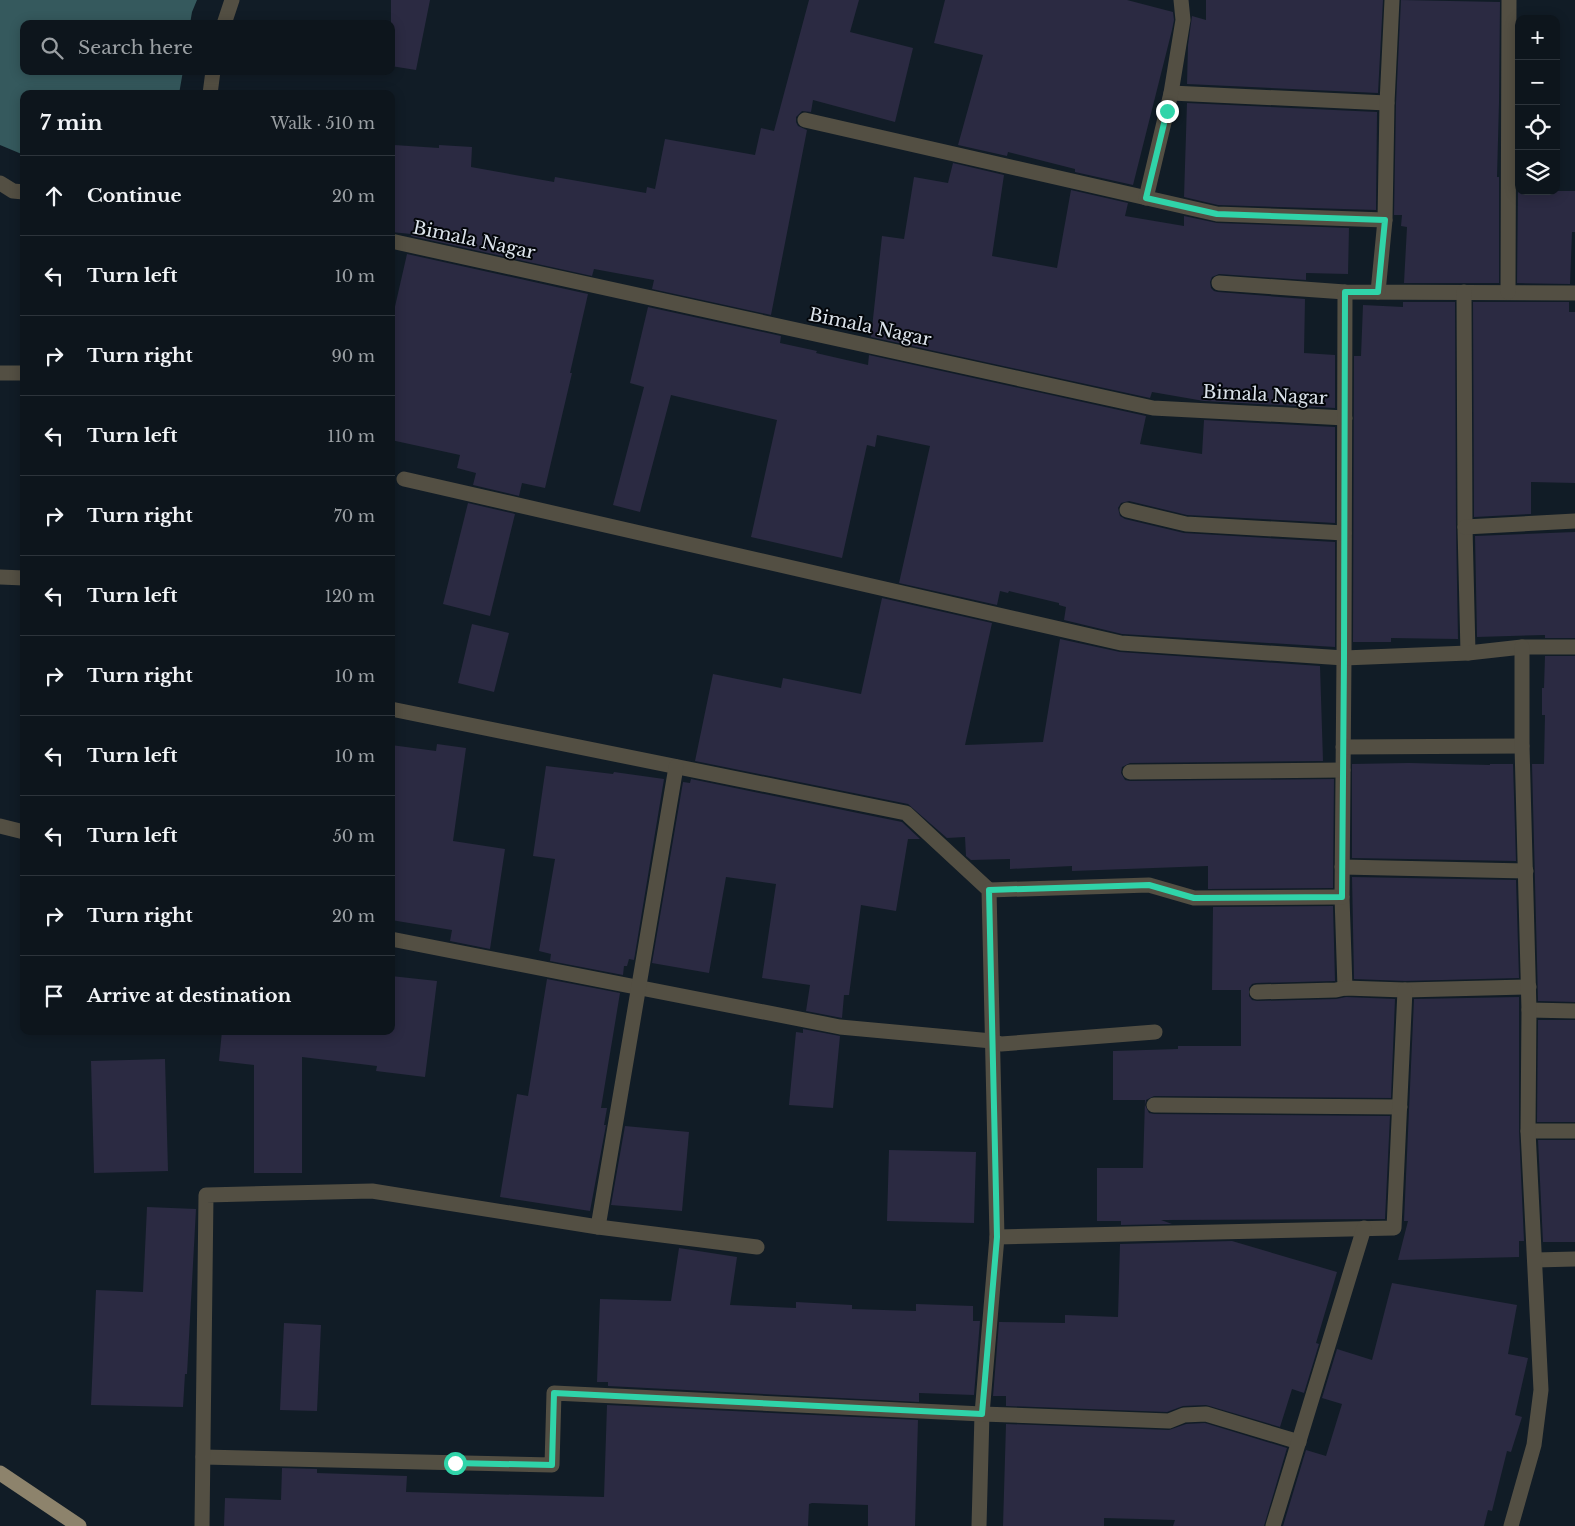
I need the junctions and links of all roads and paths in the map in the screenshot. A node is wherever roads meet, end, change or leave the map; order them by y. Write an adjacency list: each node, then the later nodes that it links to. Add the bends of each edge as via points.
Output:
1 (232, 0): 5 (street)
2 (1181, 0): 8 (street, via 1183,20)
3 (1392, 0): 9 (street)
4 (1509, 0): 20 (street)
5 (225, 20)
6 (212, 75): 7 (street)
7 (211, 90)
8 (1171, 93): 9 (street); 13 (street)
9 (1387, 103): 14 (street)
10 (805, 120): 13 (street)
11 (0, 183): 12 (street)
12 (20, 192)
13 (1146, 198): 14 (street, via 1217,214)
14 (1385, 220): 18 (street)
15 (395, 243): 24 (street, Bimala Nagar, via 1153,408)
16 (1219, 283): 17 (street)
17 (1345, 292): 18 (street); 24 (street)
18 (1378, 292): 19 (street)
19 (1464, 292): 20 (street); 28 (street)
20 (1508, 292): 21 (street)
21 (1575, 293)
22 (0, 373): 23 (street)
23 (20, 373)
24 (1345, 418): 29 (street)
25 (404, 479): 35 (street, via 1121,643)
26 (1127, 510): 29 (street, via 1186,524)
27 (1575, 521): 28 (street)
28 (1465, 528): 34 (street)
29 (1344, 533): 35 (street)
30 (0, 576): 31 (street)
31 (20, 578)
32 (1522, 647): 33 (street); 34 (street); 37 (street)
33 (1575, 647)
34 (1468, 653): 35 (street)
35 (1344, 658): 38 (street)
36 (395, 710): 39 (street)
37 (1522, 746): 38 (street); 45 (street)
38 (1343, 747): 40 (street)
39 (676, 767): 46 (street, via 906,813); 49 (street)
40 (1343, 770): 41 (street); 44 (street)
41 (1130, 772)
42 (0, 826): 43 (street)
43 (20, 831)
44 (1342, 867): 45 (street); 47 (street)
45 (1526, 871): 50 (street)
46 (989, 890): 47 (street, via 1149,885 1194,898); 57 (street)
47 (1342, 897): 51 (street)
48 (395, 940): 49 (street)
49 (639, 987): 57 (street, via 840,1027); 62 (street)
50 (1529, 987): 52 (street); 54 (street)
51 (1345, 988): 52 (street); 53 (street)
52 (1405, 990): 59 (street)
53 (1257, 992)
54 (1529, 1010): 55 (street); 60 (street)
55 (1575, 1011)
56 (1156, 1032): 57 (street, via 1001,1044)
57 (992, 1041): 64 (street)
58 (1154, 1105): 59 (street)
59 (1400, 1107): 63 (street, via 1394,1228)
60 (1528, 1131): 61 (street); 67 (street)
61 (1575, 1131)
62 (598, 1227): 65 (street); 70 (street, via 372,1191 206,1195)
63 (1364, 1228): 64 (street); 69 (street)
64 (997, 1237): 68 (street)
65 (757, 1247)
66 (1575, 1259): 67 (street)
67 (1535, 1260): 76 (street, via 1541,1390 1534,1445)
68 (982, 1414): 69 (street, via 1169,1422 1184,1415 1206,1414); 70 (street, via 554,1393 552,1465); 74 (street)
69 (1299, 1442): 75 (street)
70 (203, 1457): 73 (street)
71 (0, 1473): 72 (main road)
72 (79, 1526)
73 (202, 1526)
74 (979, 1526)
75 (1273, 1526)
76 (1511, 1526)

